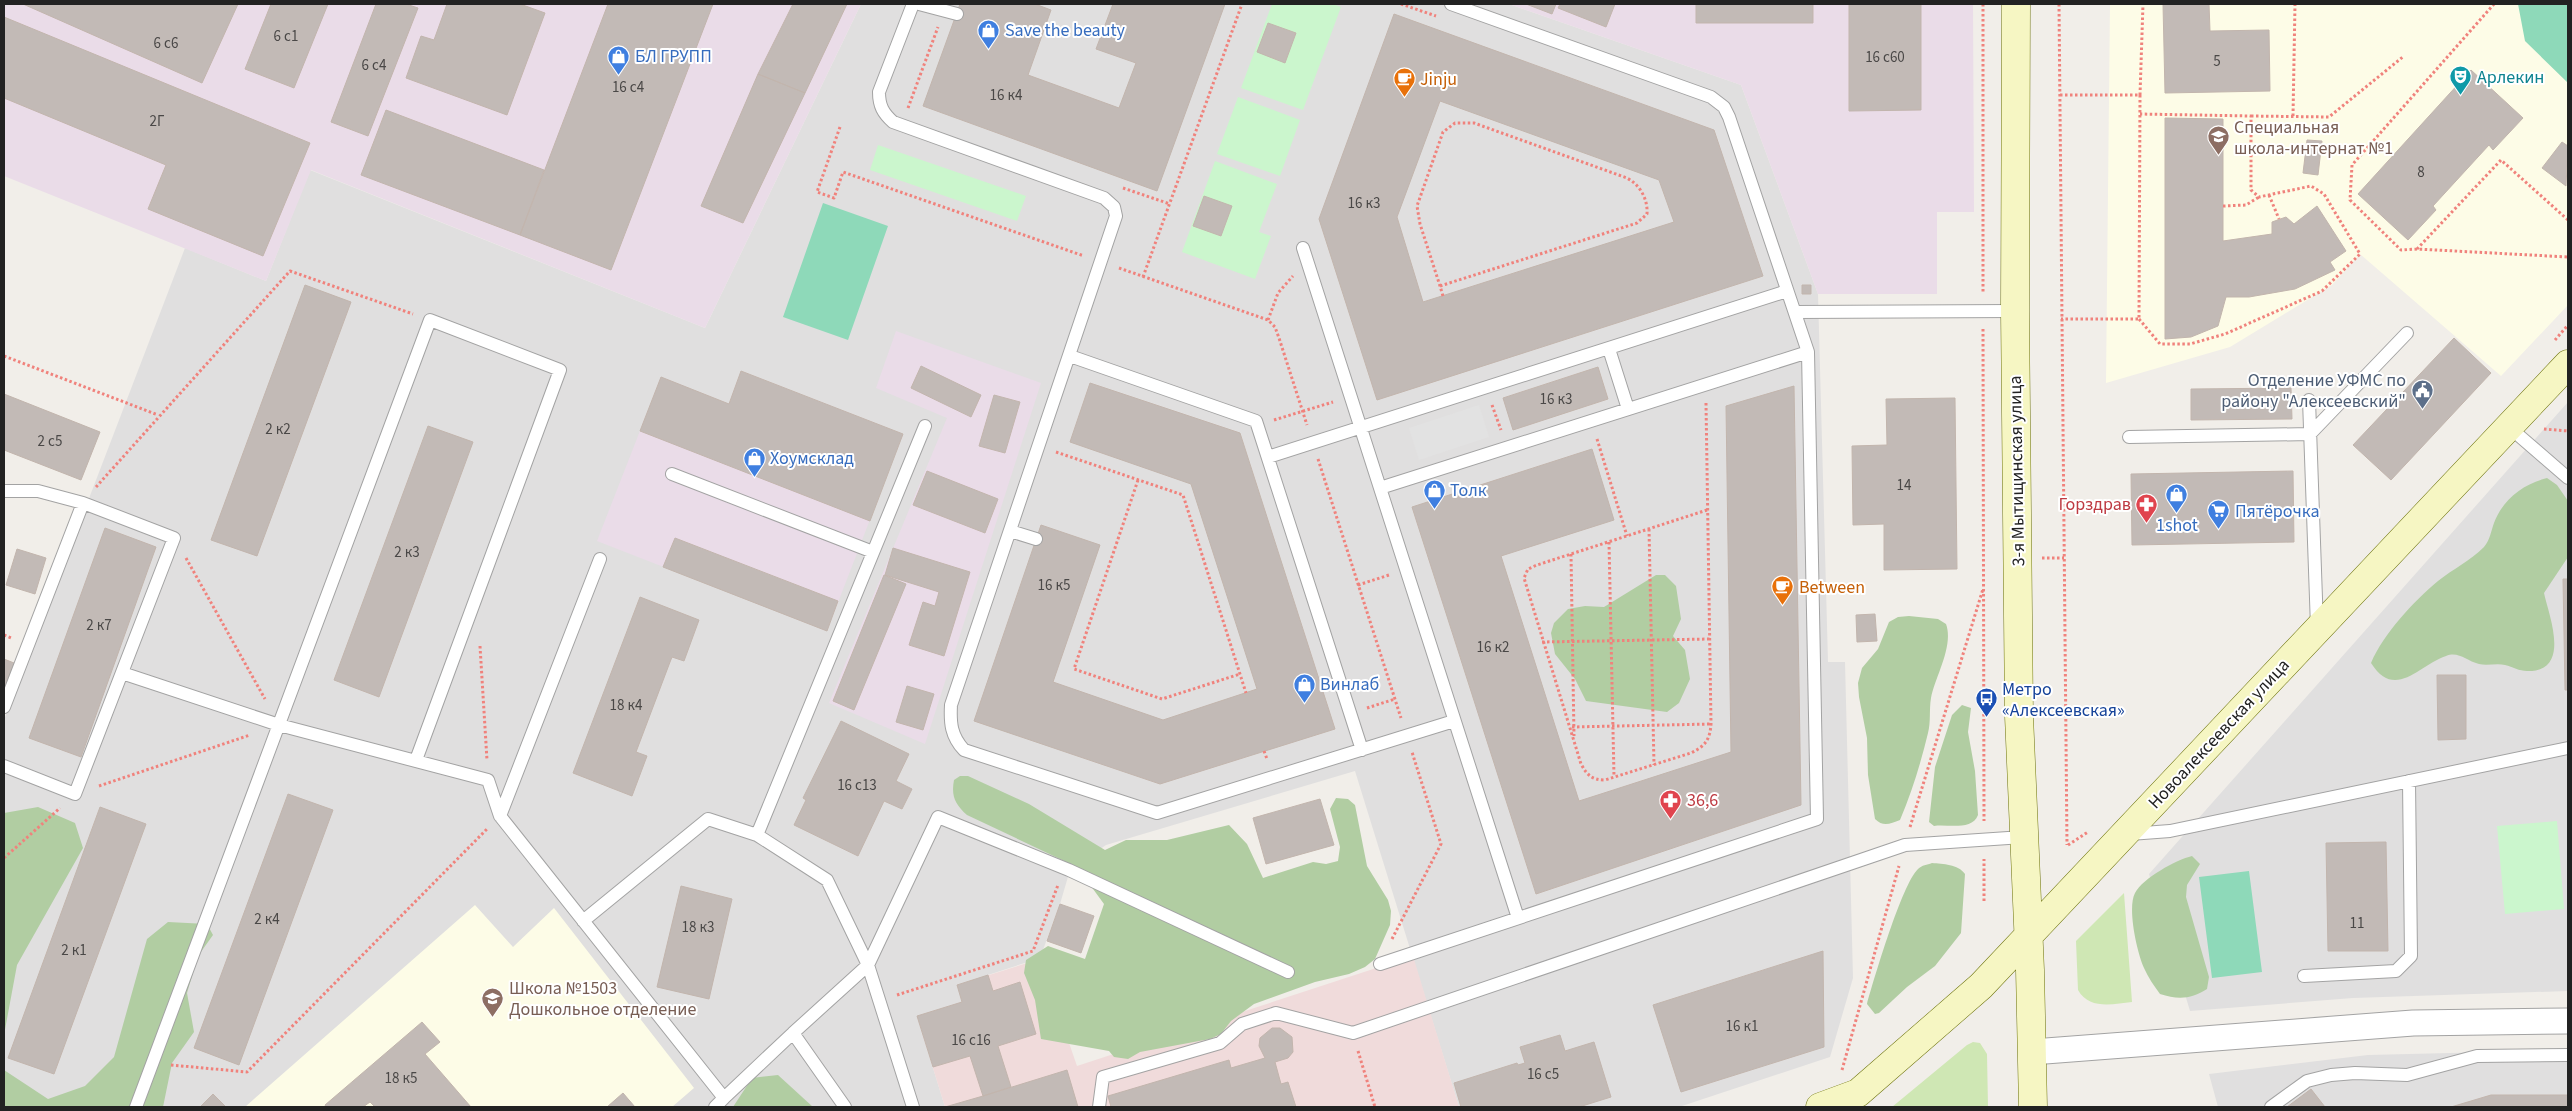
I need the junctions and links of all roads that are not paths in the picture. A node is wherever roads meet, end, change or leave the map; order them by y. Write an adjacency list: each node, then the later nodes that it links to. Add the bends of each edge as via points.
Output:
1 (913, 4): 13 (lane, via 879,92 880,107 885,115 893,122 1110,202 1116,216)
2 (919, 4): 5 (lane)
3 (1451, 4): 7 (lane, via 1718,101 1729,117)
4 (2016, 4): 8 (street, 3-я Мытищинская улица)
5 (957, 14)
6 (1303, 248): 19 (lane)
7 (1787, 291): 9 (lane); 11 (lane)
8 (2015, 311): 9 (lane); 45 (street, 3-я Мытищинская улица)
9 (1795, 312): 12 (lane)
10 (2407, 334): 20 (lane)
11 (1609, 349): 16 (lane); 19 (lane)
12 (1808, 352): 16 (lane); 46 (lane, via 1817,819)
13 (1070, 356): 22 (lane, via 1252,418 1258,426); 28 (lane)
14 (2568, 364): 18 (street, Новоалексеевская улица)
15 (2309, 400): 20 (lane)
16 (1628, 409): 25 (lane)
17 (925, 426): 30 (lane)
18 (2509, 427): 24 (lane); 32 (street, Новоалексеевская улица)
19 (1361, 428): 22 (lane); 25 (lane)
20 (2310, 434): 21 (lane); 32 (lane)
21 (2129, 437)
22 (1268, 457): 38 (lane)
23 (672, 474): 30 (lane)
24 (2568, 478)
25 (1380, 488): 35 (lane)
26 (4, 491): 27 (lane, via 38,492)
27 (83, 503): 33 (lane, via 174,538); 34 (lane)
28 (1010, 531): 29 (lane); 38 (lane, via 951,705 952,731 964,750 1157,813)
29 (1036, 540)
30 (874, 552): 44 (lane)
31 (600, 559): 42 (lane)
32 (2317, 630): 43 (street, Новоалексеевская улица)
33 (122, 673): 36 (lane); 40 (lane, via 76,794)
34 (4, 706)
35 (1454, 721): 38 (lane); 46 (lane)
36 (279, 725): 39 (lane); 39 (lane, via 430,320 560,370); 59 (lane)
37 (2568, 748): 41 (lane)
38 (1362, 750)
39 (416, 760): 42 (lane, via 488,780)
40 (4, 766)
41 (2409, 781): 43 (lane, via 2170,831); 52 (lane, via 2411,956 2396,971)
42 (500, 816): 47 (lane)
43 (2124, 834): 48 (street, Новоалексеевская улица)
44 (757, 835): 47 (lane, via 708,819); 50 (lane, via 827,880)
45 (2023, 837): 48 (street, 3-я Мытищинская улица); 62 (lane, via 1905,845 1353,1033 1276,1013 1242,1024 1220,1042 1104,1077)
46 (1518, 918): 49 (lane)
47 (583, 921): 58 (lane)
48 (2028, 939): 55 (street, 3-я Мытищинская улица); 57 (street, Новоалексеевская улица, via 1981,986)
49 (1380, 964)
50 (868, 965): 51 (lane, via 938,817 1064,868); 54 (lane); 61 (lane)
51 (1288, 972)
52 (2304, 976)
53 (2568, 1021): 55 (street, via 2413,1023)
54 (793, 1033): 58 (lane); 60 (lane)
55 (2032, 1052): 64 (street, 3-я Мытищинская улица)
56 (2568, 1055): 65 (lane, via 2477,1056 2407,1075 2331,1075 2307,1081)
57 (1854, 1100): 63 (street, Новоалексеевская улица)
58 (720, 1103)
59 (136, 1107)
60 (845, 1107)
61 (913, 1107)
62 (1099, 1107)
63 (1820, 1107)
64 (2033, 1107)
65 (2271, 1107)

